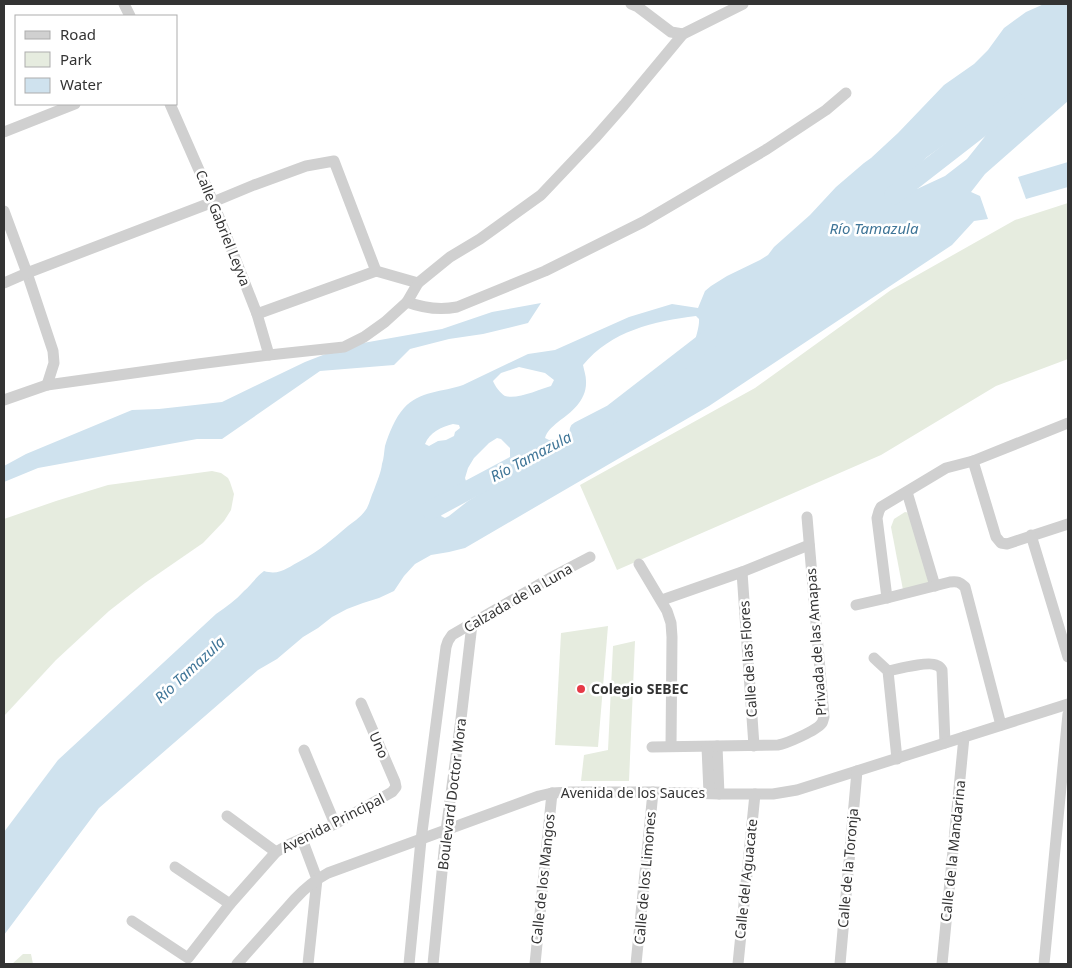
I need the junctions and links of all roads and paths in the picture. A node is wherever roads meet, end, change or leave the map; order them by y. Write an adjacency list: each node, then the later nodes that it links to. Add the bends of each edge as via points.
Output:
1 (631, 4): 3 (street, via 671,32)
2 (743, 4): 3 (street)
3 (682, 34): 13 (street, via 624,106 541,195 450,257)
4 (846, 93): 14 (street, via 766,149 667,208 545,271 457,307 417,306)
5 (72, 105): 7 (street)
6 (170, 105): 8 (street, Calle Gabriel Leyva)
7 (4, 132)
8 (213, 202): 10 (street, via 306,166 334,161); 11 (street); 15 (street, Calle Gabriel Leyva)
9 (4, 211): 11 (street)
10 (376, 271): 13 (street); 15 (street)
11 (27, 273): 12 (street); 17 (street, via 53,351 54,363)
12 (4, 283)
13 (418, 283): 14 (street)
14 (407, 302): 16 (street, via 385,322 344,347)
15 (257, 314): 16 (street, Calle Gabriel Leyva)
16 (268, 354): 17 (street)
17 (47, 385): 18 (street)
18 (4, 400)
19 (1068, 423): 20 (street)
20 (973, 461): 21 (street, via 946,468); 24 (street, via 1000,544)
21 (907, 492): 29 (street); 30 (street, via 882,507 877,518)
22 (806, 517): 25 (street, Privada de las Amapas)
23 (1068, 524): 24 (street)
24 (1031, 535): 35 (street)
25 (809, 545): 28 (street); 46 (street, Privada de las Amapas, via 824,717 817,728 787,744)
26 (590, 557): 33 (street, Calzada de la Luna)
27 (639, 564): 31 (street)
28 (742, 572): 31 (street); 46 (street, Calle de las Flores)
29 (935, 586): 30 (street); 41 (street, via 955,582 965,587)
30 (887, 598): 32 (street)
31 (662, 600): 44 (street, via 668,611 672,637)
32 (856, 604)
33 (472, 624): 34 (street, Calzada de la Luna, via 452,635); 58 (street, Boulevard Doctor Mora)
34 (448, 641): 60 (street, Boulevard Doctor Mora)
35 (1068, 655)
36 (874, 658): 37 (street)
37 (888, 671): 43 (street, via 930,664 938,665 942,670); 49 (street)
38 (361, 703): 51 (street, Uno)
39 (1068, 704): 41 (street, Avenida de los Sauces)
40 (1068, 714): 75 (street)
41 (1001, 725): 42 (street, Avenida de los Sauces)
42 (964, 737): 43 (street, Avenida de los Sauces); 74 (street, Calle de la Mandarina)
43 (945, 743): 49 (street, Avenida de los Sauces)
44 (671, 746): 45 (street, Privada de las Amapas); 47 (street, Privada de las Amapas)
45 (712, 746): 46 (street, Privada de las Amapas); 54 (street)
46 (754, 746)
47 (652, 747)
48 (304, 750): 57 (street)
49 (897, 758): 50 (street, Avenida de los Sauces)
50 (857, 771): 55 (street, Avenida de los Sauces, via 784,793); 73 (street, Calle de la Toronja)
51 (396, 787): 57 (street, Avenida Principal)
52 (653, 792): 53 (street, Avenida de los Sauces); 54 (street, Avenida de los Sauces); 71 (street, Calle de los Limones)
53 (552, 793): 58 (street, Avenida de los Sauces); 70 (street, Calle de los Mangos)
54 (714, 794): 55 (street, Avenida de los Sauces)
55 (755, 794): 72 (street, Calle del Aguacate)
56 (227, 816): 61 (street)
57 (334, 824): 59 (street, Avenida Principal)
58 (446, 830): 60 (street, Avenida de los Sauces); 69 (street, Boulevard Doctor Mora)
59 (302, 839): 61 (street, Avenida Principal); 63 (street)
60 (421, 840): 63 (street, Avenida de los Sauces); 68 (street, Boulevard Doctor Mora)
61 (276, 852): 64 (street, Avenida Principal)
62 (176, 866): 64 (street)
63 (317, 879): 66 (street, Avenida de los Sauces, via 294,899); 67 (street)
64 (230, 904): 65 (street, Avenida Principal, via 188,958)
65 (132, 921)
66 (237, 964)
67 (308, 964)
68 (409, 964)
69 (433, 964)
70 (535, 964)
71 (636, 964)
72 (738, 964)
73 (840, 964)
74 (942, 964)
75 (1044, 964)

